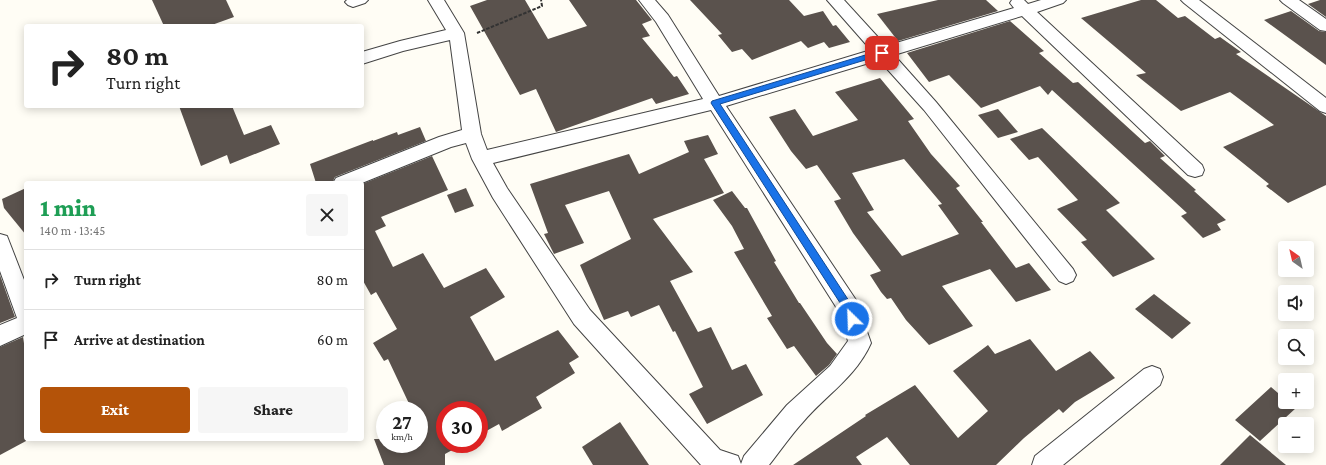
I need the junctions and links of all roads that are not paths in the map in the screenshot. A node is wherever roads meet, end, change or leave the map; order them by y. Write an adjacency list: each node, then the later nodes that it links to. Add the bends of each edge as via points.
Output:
1 (436, 0): 9 (street)
2 (647, 0): 12 (street, via 662,19)
3 (835, 0): 10 (street)
4 (1058, 0): 7 (street)
5 (1189, 0): 13 (street)
6 (1288, 0): 8 (street)
7 (1020, 5): 10 (street); 16 (street)
8 (1326, 26)
9 (457, 37): 11 (street, via 400,46); 14 (street)
10 (882, 53): 12 (street); 19 (street, via 930,106)
11 (364, 57)
12 (715, 103): 15 (street); 25 (street, via 848,307 860,342 838,373 795,412)
13 (1326, 107)
14 (472, 134): 15 (street); 17 (street)
15 (481, 159): 24 (street, via 500,193 582,317)
16 (1195, 170)
17 (348, 181)
18 (0, 242): 20 (street)
19 (1066, 275)
20 (24, 309)
21 (24, 325): 22 (street)
22 (0, 336)
23 (1152, 377): 26 (street)
24 (716, 463)
25 (753, 465)
26 (1044, 465)

